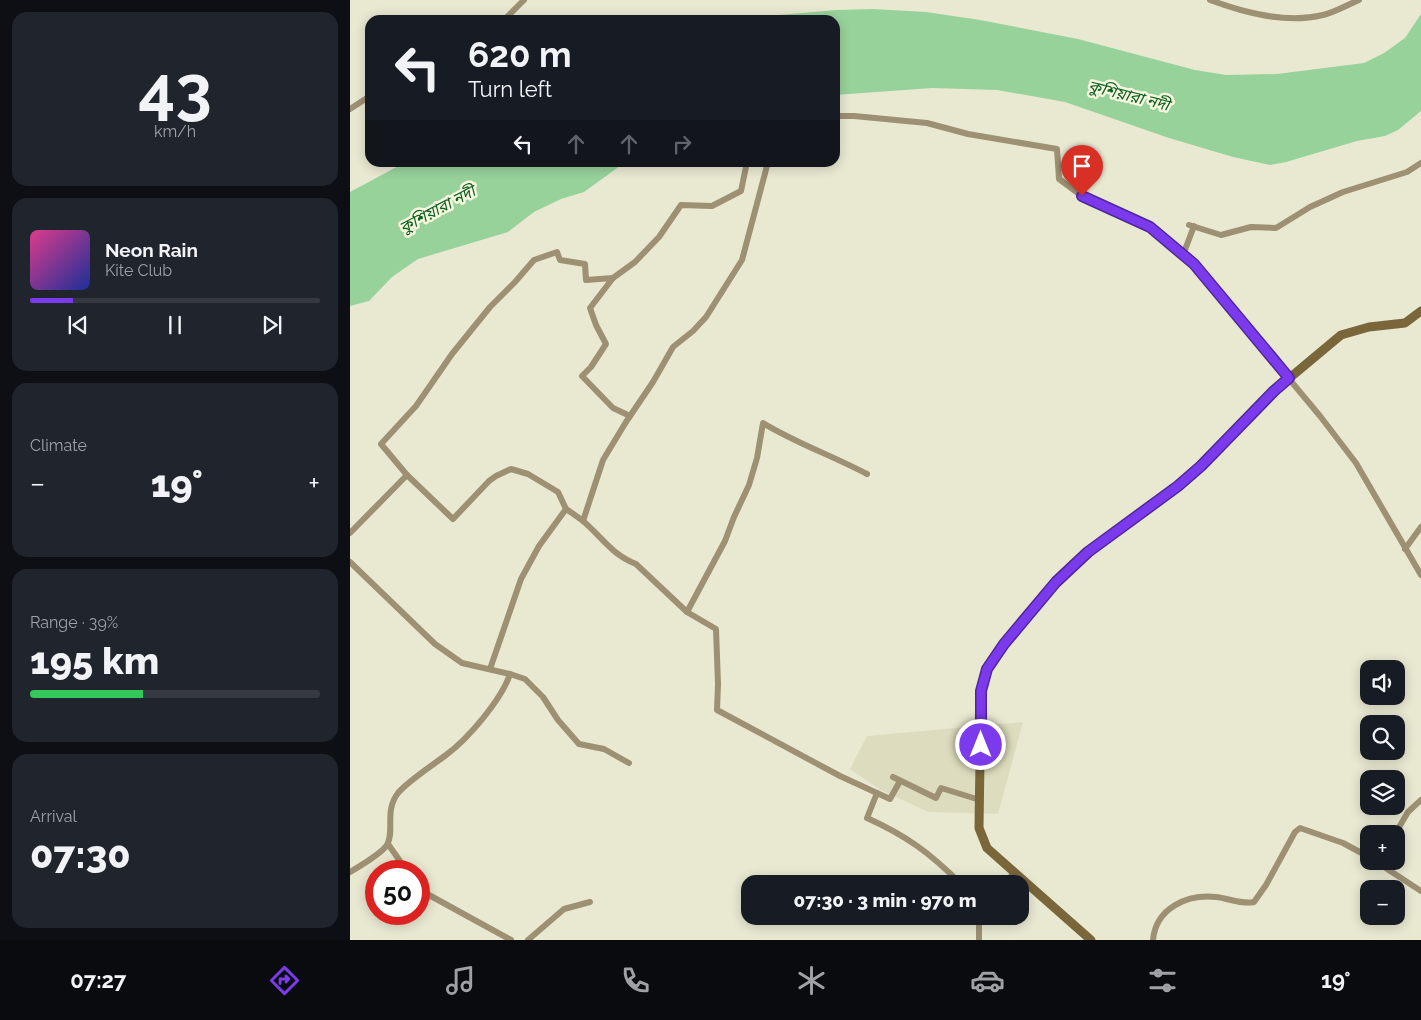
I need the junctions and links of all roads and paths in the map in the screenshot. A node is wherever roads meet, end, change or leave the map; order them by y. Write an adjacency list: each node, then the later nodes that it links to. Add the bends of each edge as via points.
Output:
1 (524, 0): 4 (street)
2 (1210, 0): 3 (street, via 1265,16 1300,18 1324,15)
3 (1359, 0)
4 (509, 15)
5 (365, 99): 6 (street)
6 (350, 109)
7 (840, 116): 11 (street, via 927,123 968,134 1057,149 1059,179 1082,196 1150,227)
8 (1421, 163): 11 (street, via 1406,172 1343,192 1276,228 1251,227 1221,235 1192,226)
9 (746, 167): 12 (street, via 742,191 712,206 682,205 659,237 635,262)
10 (767, 167): 15 (street, via 742,260 706,317 673,347)
11 (1183, 255): 14 (street)
12 (613, 278): 15 (street, via 590,308 606,344 582,376 613,408); 17 (street, via 586,280 585,264 560,260 557,252 534,260 467,335 416,406 381,444)
13 (1421, 311): 14 (main road, via 1405,323 1341,335)
14 (1289, 378): 22 (street, via 1356,463); 32 (main road, via 1178,486 1088,552 1056,582 1004,644 987,669 981,691)
15 (630, 416): 19 (street, via 603,460)
16 (867, 474): 25 (street, via 763,424 749,485 725,541)
17 (407, 475): 18 (street, via 452,519 489,481 511,469 528,474 558,492); 21 (street)
18 (566, 509): 19 (street); 26 (street, via 539,546 521,579)
19 (583, 521): 25 (street, via 603,542 636,564)
20 (1421, 526): 22 (street)
21 (350, 532)
22 (1405, 549): 24 (street)
23 (350, 562): 26 (street, via 435,644 462,664)
24 (1421, 576)
25 (687, 612): 31 (street, via 716,629 717,710)
26 (490, 670): 27 (street)
27 (510, 674): 28 (street, via 525,679 543,697 579,744 604,749); 35 (street, via 503,692 469,733 398,793 391,806)
28 (629, 763)
29 (892, 777): 30 (street)
30 (900, 780): 31 (street, via 890,799); 32 (street, via 936,798 941,788)
31 (877, 793): 41 (street, via 867,818 915,842)
32 (980, 800): 40 (main road, via 979,828 987,848)
33 (1421, 800): 34 (street)
34 (1400, 825)
35 (388, 844): 37 (street); 39 (street)
36 (1360, 853): 51 (street, via 1343,843 1300,828 1254,902 1215,897 1189,898 1174,905 1164,915)
37 (399, 860)
38 (1390, 870): 43 (street)
39 (350, 872)
40 (1014, 872): 42 (street); 50 (main road)
41 (952, 875)
42 (1012, 875)
43 (1421, 891)
44 (430, 896): 47 (street)
45 (590, 902): 48 (street, via 564,909)
46 (980, 925): 49 (street)
47 (511, 940)
48 (528, 940)
49 (979, 940)
50 (1091, 940)
51 (1153, 940)

